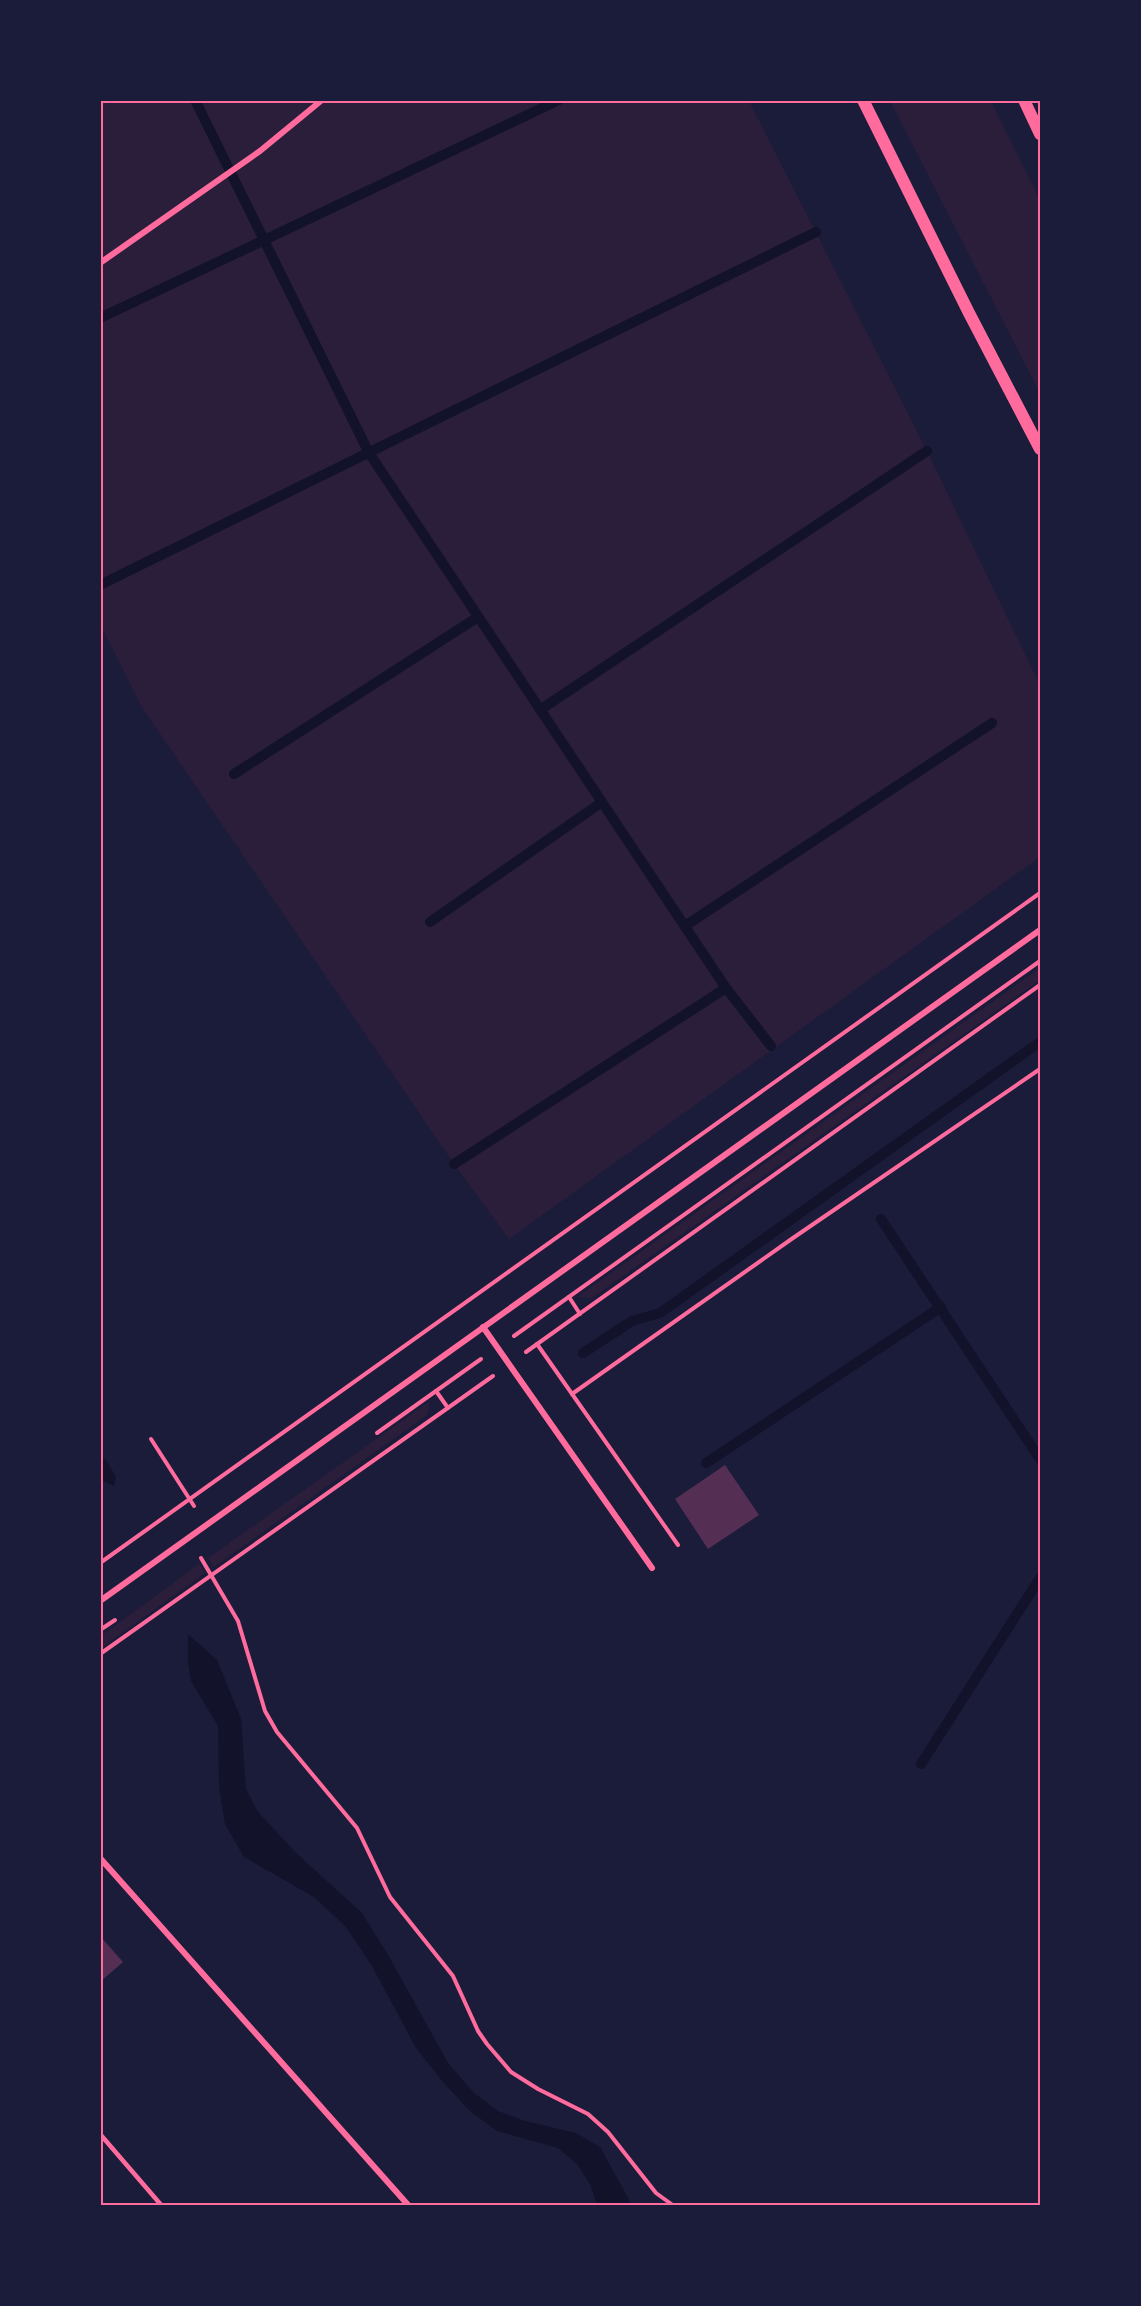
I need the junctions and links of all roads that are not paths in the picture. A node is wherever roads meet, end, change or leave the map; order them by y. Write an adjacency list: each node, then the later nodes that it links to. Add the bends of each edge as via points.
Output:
1 (322, 100): 5 (street, via 260,151)
2 (863, 100): 6 (main road)
3 (1024, 100): 4 (main road)
4 (1041, 134)
5 (100, 263)
6 (1041, 449)
7 (1041, 930): 8 (street)
8 (483, 1327): 9 (street); 10 (street)
9 (652, 1568)
10 (100, 1601)
11 (100, 1858): 14 (street)
12 (100, 2134): 13 (lane)
13 (162, 2205)
14 (410, 2205)

